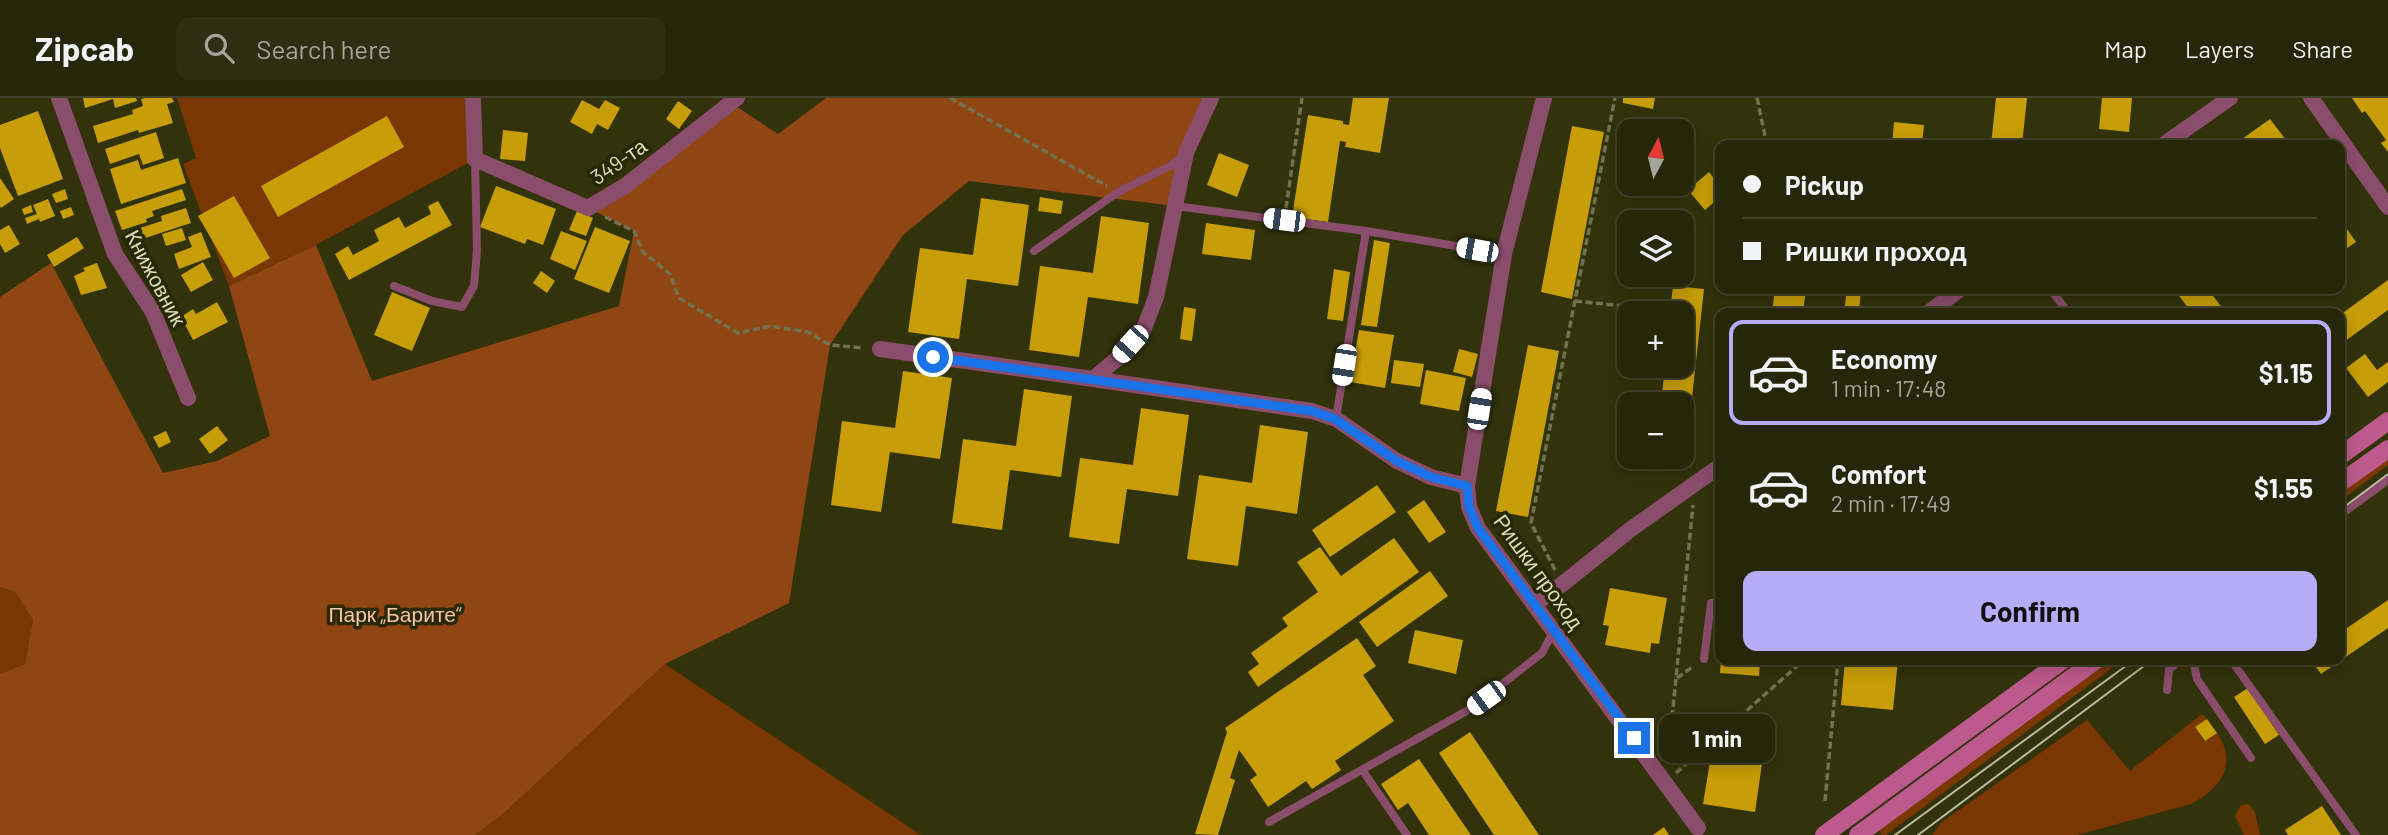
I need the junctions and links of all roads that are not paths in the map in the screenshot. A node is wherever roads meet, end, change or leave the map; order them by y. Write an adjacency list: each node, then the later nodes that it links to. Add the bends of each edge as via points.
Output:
1 (59, 98): 25 (street, Книжовник, via 115,254 153,312)
2 (474, 98): 12 (street)
3 (737, 98): 12 (street, 349-та, via 625,186 588,208)
4 (1211, 98): 11 (street)
5 (1544, 98): 17 (street, Ришки проход)
6 (2230, 98): 8 (street)
7 (2311, 98): 9 (street)
8 (2170, 140)
9 (2341, 140)
10 (2345, 146): 14 (street)
11 (1186, 153): 13 (street); 16 (lane, via 1118,192)
12 (475, 159): 18 (lane, via 474,286 462,307)
13 (1175, 206): 15 (lane); 24 (street, via 1156,297 1143,331)
14 (2388, 207)
15 (1366, 231): 17 (lane); 26 (lane)
16 (1034, 251)
17 (1504, 254): 33 (street, Ришки проход)
18 (394, 286)
19 (1953, 294): 21 (street)
20 (2054, 294): 22 (lane)
21 (1935, 308)
22 (2065, 308)
23 (880, 349): 24 (street)
24 (1093, 379): 26 (street, via 1312,411)
25 (188, 398)
26 (1335, 419): 33 (street, via 1397,461 1431,477)
27 (2388, 421): 29 (main road)
28 (2388, 449): 31 (main road)
29 (2345, 452)
30 (1715, 470): 36 (street)
31 (2345, 479)
32 (2388, 480): 34 (lane)
33 (1467, 486): 36 (street, Ришки проход, via 1478,528)
34 (2345, 511)
35 (1715, 603): 38 (lane, via 1711,603)
36 (1535, 604): 37 (street, Ришки проход)
37 (1554, 629): 46 (lane, via 1542,653 1502,686); 48 (street, Ришки проход)
38 (1704, 659)
39 (2056, 665): 50 (main road)
40 (2089, 665): 51 (main road)
41 (2174, 665): 44 (lane, via 2169,669)
42 (2194, 665): 45 (lane, via 2197,679)
43 (2235, 665): 52 (lane)
44 (2167, 690)
45 (2251, 758)
46 (1363, 771): 47 (lane); 49 (lane)
47 (1269, 822)
48 (1698, 828)
49 (1406, 835)
50 (1824, 835)
51 (1858, 835)
52 (2356, 835)

